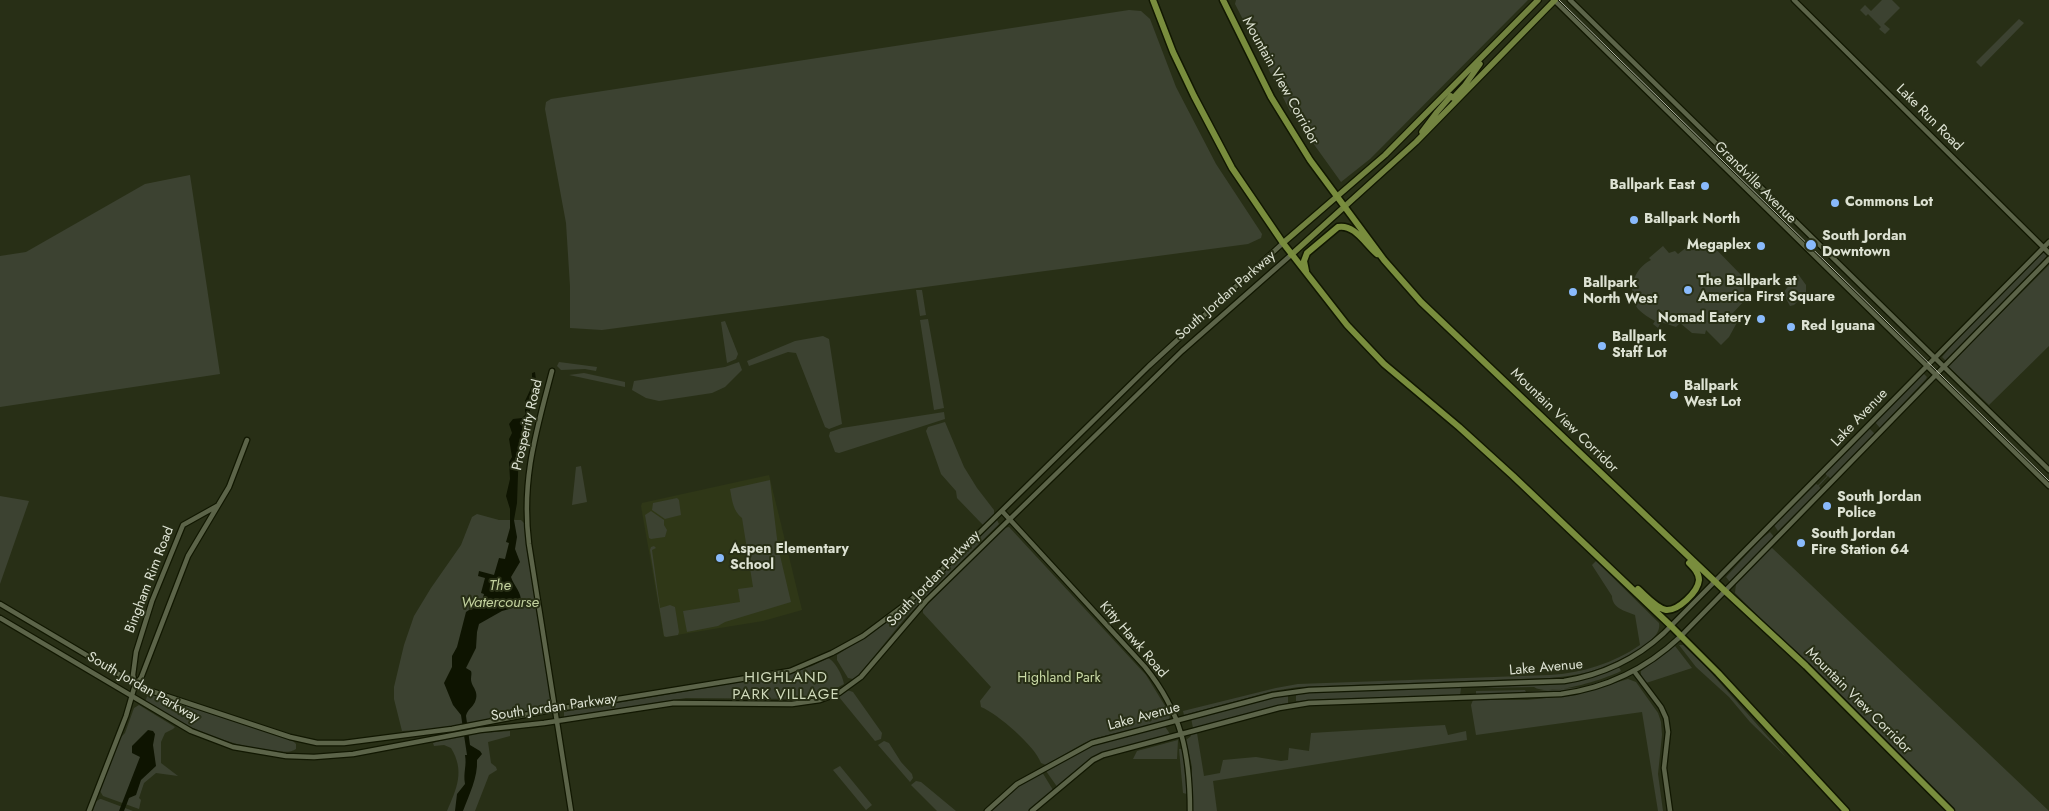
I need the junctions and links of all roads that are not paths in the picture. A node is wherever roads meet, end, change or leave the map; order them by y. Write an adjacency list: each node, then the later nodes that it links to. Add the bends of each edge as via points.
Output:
1 (1153, 0): 11 (highway, via 1173,52 1215,138)
2 (1223, 0): 8 (highway, Mountain View Corridor, via 1276,106)
3 (1538, 0): 7 (main road, South Jordan Parkway)
4 (1554, 0): 7 (main road, South Jordan Parkway); 19 (street, Grandville Avenue)
5 (1570, 0): 18 (street, Grandville Avenue)
6 (1794, 0): 12 (street, Lake Run Road)
7 (1452, 97): 8 (main road, South Jordan Parkway); 9 (main road, South Jordan Parkway, via 1416,142)
8 (1337, 196): 9 (highway, Mountain View Corridor); 11 (main road, South Jordan Parkway)
9 (1345, 207): 14 (main road, South Jordan Parkway); 16 (highway, Mountain View Corridor)
10 (2049, 242): 12 (street, Lake Avenue)
11 (1283, 244): 14 (highway); 28 (street, South Jordan Parkway, via 1190,328)
12 (2044, 247): 13 (street, Lake Run Road); 18 (street, Lake Avenue)
13 (2049, 253)
14 (1291, 255): 17 (highway); 29 (street, South Jordan Parkway, via 1204,331)
15 (2049, 259): 20 (street, Lake Avenue)
16 (1384, 260): 17 (highway, via 1352,229 1338,227 1305,256 1305,269); 25 (highway, Mountain View Corridor, via 1421,302)
17 (1312, 282): 30 (highway, via 1384,364 1459,427)
18 (1934, 359): 19 (street, Lake Avenue); 20 (street, Grandville Avenue)
19 (1927, 366): 22 (street, Grandville Avenue); 31 (street, Lake Avenue)
20 (1943, 367): 22 (street, Lake Avenue); 24 (street, Grandville Avenue)
21 (552, 371): 40 (street, Prosperity Road, via 530,456 526,507)
22 (1936, 375): 26 (street, Grandville Avenue); 32 (street, Lake Avenue)
23 (247, 440): 27 (street, Bingham Rim Road, via 233,480)
24 (2049, 470)
25 (1608, 479): 30 (highway, via 1631,508 1694,568 1698,584 1679,606 1666,610); 31 (highway, Mountain View Corridor)
26 (2049, 486)
27 (220, 503): 38 (street, Bingham Rim Road, via 188,556 141,678); 38 (street, Bingham Rim Road, via 183,525 154,596 136,652)
28 (1002, 511): 29 (street, Kitty Hawk Road); 40 (street, South Jordan Parkway, via 898,611 863,636 804,666 765,676)
29 (1010, 520): 41 (street, Kitty Hawk Road, via 1144,667); 42 (street, South Jordan Parkway, via 922,606 861,677 832,696 799,703 682,703)
30 (1606, 564): 35 (highway)
31 (1715, 582): 32 (highway, Mountain View Corridor); 35 (street, Lake Avenue)
32 (1724, 591): 36 (street, Lake Avenue); 53 (highway, Mountain View Corridor, via 1806,666)
33 (0, 604): 38 (street, South Jordan Parkway)
34 (0, 618): 39 (street, South Jordan Parkway)
35 (1671, 626): 36 (highway); 41 (street, Lake Avenue, via 1633,657 1579,678 1303,690)
36 (1680, 637): 37 (street, Lake Avenue); 52 (highway, via 1718,673)
37 (1634, 671): 45 (street, Lake Avenue, via 1597,687 1561,694 1292,705); 51 (street, via 1666,718 1668,732 1664,768)
38 (135, 685): 39 (street, Bingham Rim Road); 44 (street, South Jordan Parkway, via 312,742 344,743)
39 (132, 697): 44 (street, South Jordan Parkway, via 205,737 242,749 286,756 353,754); 46 (street, Bingham Rim Road)
40 (554, 710): 42 (street, Prosperity Road); 43 (street, South Jordan Parkway)
41 (1176, 720): 45 (street, Kitty Hawk Road); 48 (street, Lake Avenue, via 1087,745 1016,784)
42 (557, 721): 43 (street, South Jordan Parkway); 47 (street, Prosperity Road)
43 (480, 727): 44 (street, South Jordan Parkway)
44 (452, 732)
45 (1181, 734): 49 (street, Lake Avenue, via 1099,757); 50 (street, Kitty Hawk Road, via 1189,766)
46 (89, 811)
47 (571, 811)
48 (987, 811)
49 (1032, 811)
50 (1190, 811)
51 (1670, 811)
52 (1846, 811)
53 (1951, 811)

